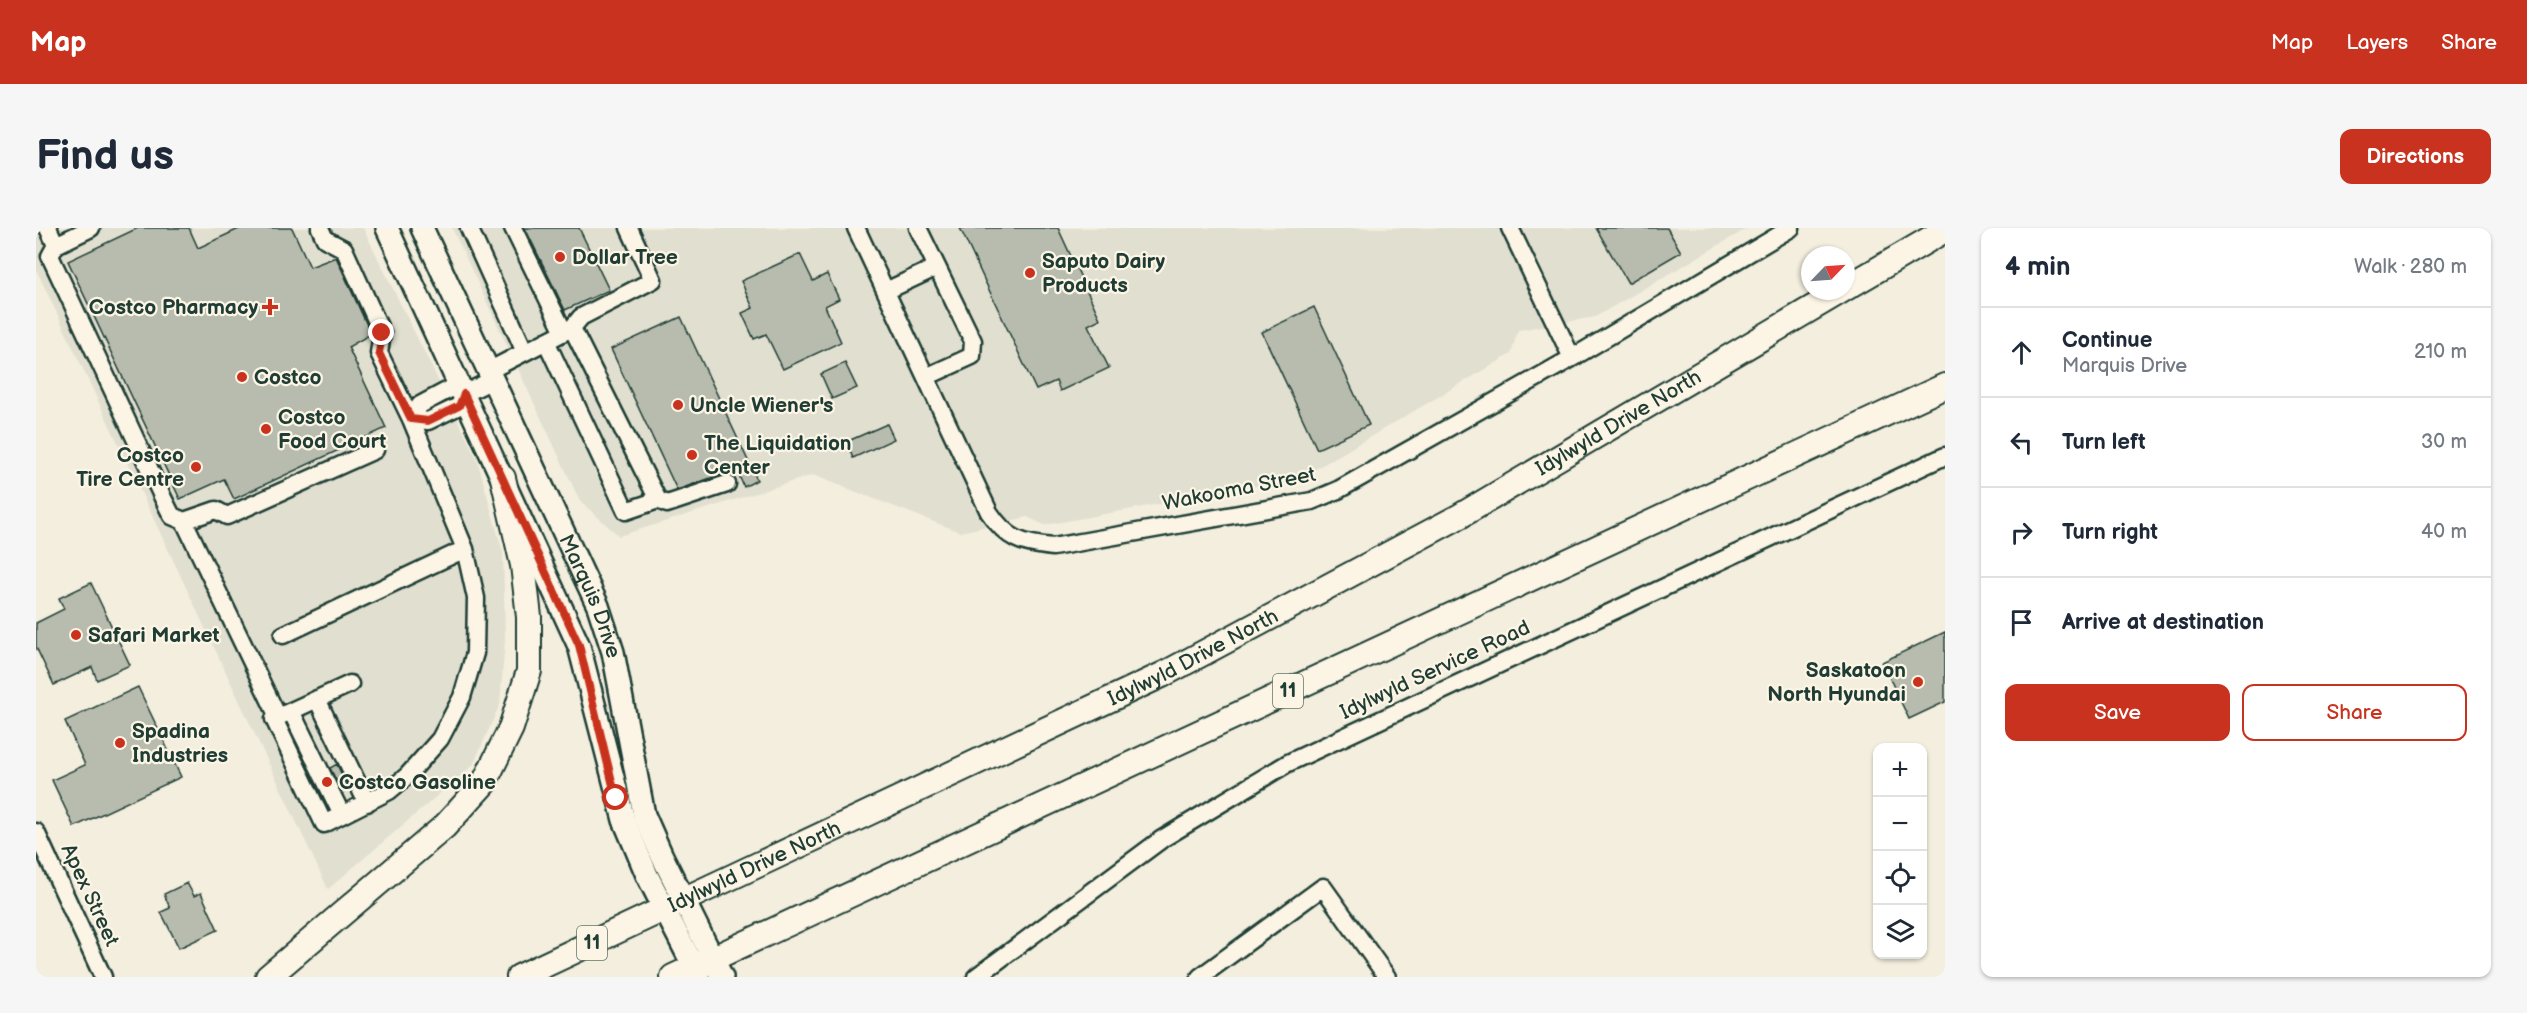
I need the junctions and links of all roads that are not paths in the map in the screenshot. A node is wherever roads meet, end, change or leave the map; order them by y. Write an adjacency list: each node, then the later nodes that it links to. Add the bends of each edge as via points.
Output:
1 (48, 228): 14 (street)
2 (91, 228): 14 (street)
3 (320, 228): 27 (street, via 325,239 344,249 382,333 379,353)
4 (387, 228): 26 (main road, Marquis Drive)
5 (422, 228): 23 (main road, Marquis Drive)
6 (469, 228): 21 (street)
7 (513, 228): 19 (street)
8 (629, 228): 19 (street, via 653,280 581,317)
9 (856, 228): 17 (street, Wakooma Street)
10 (918, 228): 15 (street)
11 (1510, 228): 22 (street)
12 (1791, 228): 22 (street, Wakooma Street)
13 (1945, 230): 16 (highway)
14 (56, 245): 33 (street, via 50,256 172,516)
15 (936, 267): 17 (street); 24 (street, via 972,341 972,356)
16 (1855, 283)
17 (885, 291): 24 (street, Wakooma Street)
18 (1826, 300): 40 (highway, Idylwyld Drive North / 11, via 1460,516 1164,674)
19 (568, 330): 20 (street); 32 (street)
20 (546, 341): 21 (street); 32 (street, via 626,511)
21 (525, 352): 23 (street)
22 (1572, 358): 24 (street, Wakooma Street, via 1367,476 1312,501 1053,547 1018,542 1001,530)
23 (490, 375): 26 (street); 40 (main road, Marquis Drive, via 598,606 613,652 644,814)
24 (926, 377)
25 (1945, 386): 41 (highway, 11)
26 (464, 394): 27 (street, via 452,388 420,405); 30 (main road, Marquis Drive)
27 (411, 419): 34 (street)
28 (375, 450): 33 (street, via 227,516 216,510)
29 (1945, 456): 45 (street, Idylwyld Service Road, via 1288,763 1162,839)
30 (503, 478): 40 (main road, Marquis Drive, via 579,645 616,798 635,848); 43 (highway, via 523,565 529,617 529,671 511,728 484,783 445,826)
31 (727, 484): 32 (street, via 667,504)
32 (658, 500)
33 (184, 521): 37 (street)
34 (465, 549): 35 (street); 38 (street, via 476,598 475,653 462,697 440,739 407,776)
35 (283, 635)
36 (350, 684): 37 (street)
37 (296, 708): 38 (street); 38 (street)
38 (350, 812)
39 (36, 832): 42 (street, Apex Street)
40 (674, 904): 41 (main road, Marquis Drive); 44 (highway, Idylwyld Drive North / 11)
41 (700, 971)
42 (104, 977)
43 (268, 977)
44 (519, 977)
45 (976, 977)
46 (1200, 977): 47 (street, via 1323,887)
47 (1387, 977)

